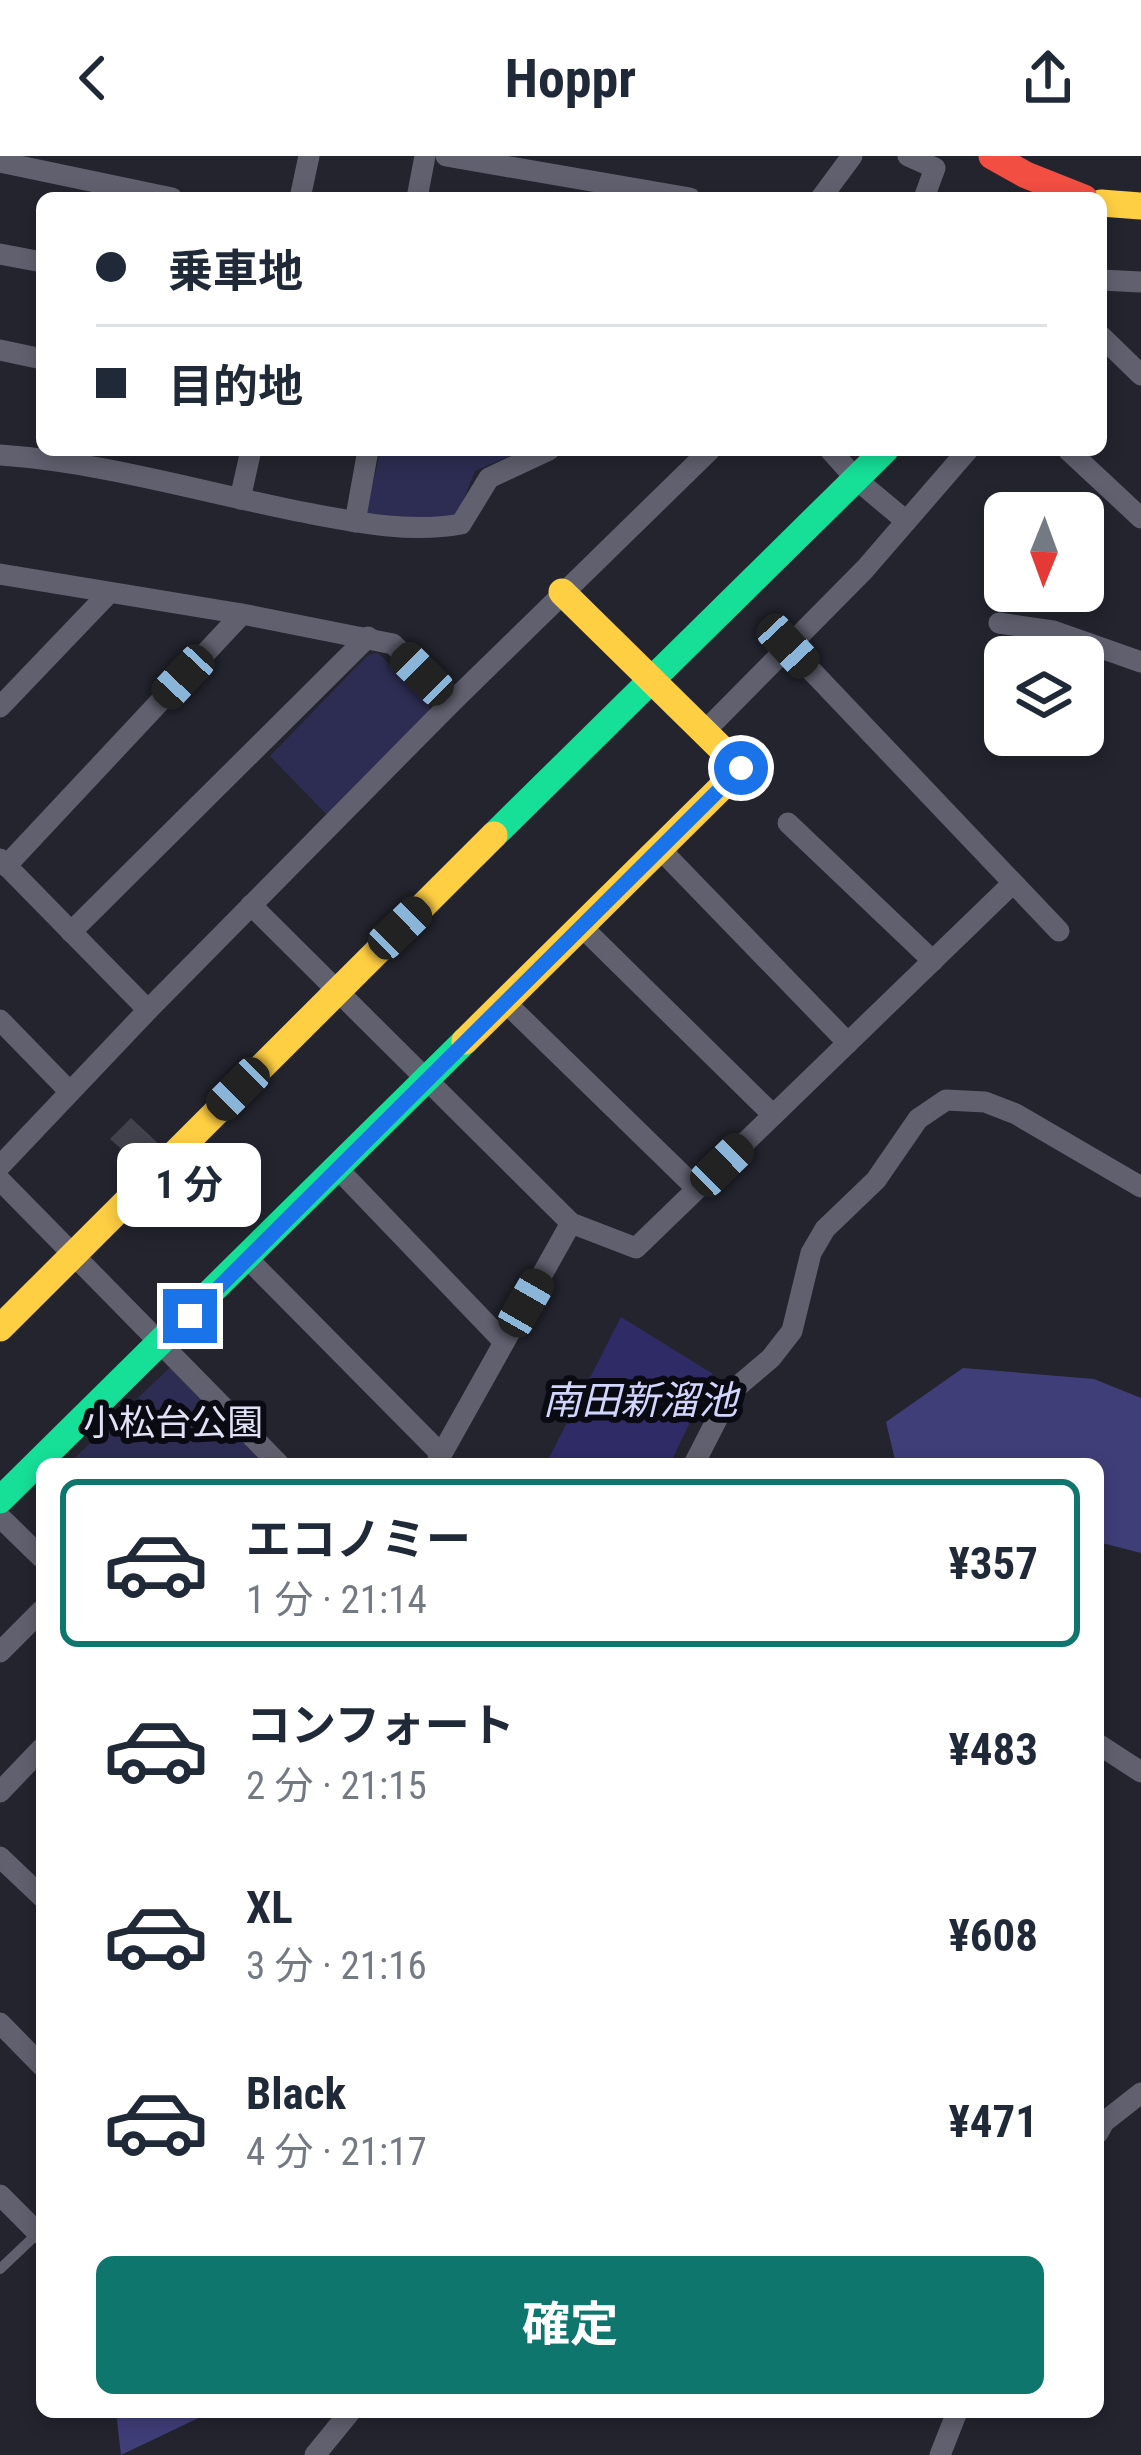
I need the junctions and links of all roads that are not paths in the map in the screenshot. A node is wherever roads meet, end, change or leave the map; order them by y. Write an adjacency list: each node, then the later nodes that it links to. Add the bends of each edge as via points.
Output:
1 (309, 156): 10 (street)
2 (425, 156): 11 (street)
3 (446, 156): 12 (street)
4 (852, 156): 13 (street)
5 (908, 156): 14 (street, via 935,168)
6 (992, 156): 8 (street)
7 (0, 162): 9 (street)
8 (1021, 187)
9 (143, 192)
10 (301, 192)
11 (418, 192)
12 (655, 192)
13 (825, 192)
14 (926, 192)
15 (1107, 203): 16 (street)
16 (1141, 206)
17 (0, 254): 18 (street)
18 (36, 261)
19 (1107, 280): 20 (street)
20 (1141, 282)
21 (1107, 342): 24 (street)
22 (0, 350): 23 (street)
23 (36, 358)
24 (1141, 375)
25 (0, 455): 35 (street, via 59,459)
26 (250, 456): 35 (street)
27 (367, 456): 38 (street)
28 (536, 456): 38 (street, via 489,478 461,524)
29 (704, 456): 40 (street)
30 (835, 456): 34 (street)
31 (880, 456): 34 (street)
32 (963, 456): 37 (street)
33 (1074, 456): 36 (street)
34 (857, 481): 37 (street); 47 (street)
35 (240, 500): 38 (street)
36 (1141, 518)
37 (906, 521): 45 (street)
38 (355, 522)
39 (0, 574): 41 (street)
40 (562, 592): 47 (street); 48 (street)
41 (109, 593): 42 (street); 49 (street)
42 (242, 614): 44 (street); 53 (street)
43 (999, 623): 46 (street, via 1053,631)
44 (368, 637): 48 (street, via 393,644); 58 (street)
45 (788, 646): 50 (street); 54 (street)
46 (1141, 662)
47 (652, 681): 50 (street); 60 (street)
48 (452, 703): 55 (street)
49 (0, 707)
50 (703, 733): 52 (street, via 741,768)
51 (788, 823): 59 (street)
52 (660, 849): 56 (street); 64 (street)
53 (3, 862): 58 (street)
54 (1012, 884): 57 (street); 59 (street)
55 (251, 905): 60 (street); 62 (street)
56 (582, 926): 61 (street); 67 (street)
57 (1059, 931)
58 (70, 932): 62 (street)
59 (933, 961): 64 (street)
60 (337, 989): 65 (street); 74 (street)
61 (506, 1003): 65 (street); 72 (street)
62 (148, 1010): 66 (street)
63 (0, 1020): 66 (street)
64 (848, 1043): 67 (street)
65 (428, 1081): 69 (street); 73 (street)
66 (69, 1090): 68 (street)
67 (773, 1115): 72 (street)
68 (0, 1166)
69 (338, 1169): 75 (street); 77 (street)
70 (0, 1180): 74 (street)
71 (1141, 1187): 83 (street, via 1016,1114 946,1100 918,1119 876,1180 825,1229 811,1252 792,1331 731,1392)
72 (697, 1190): 73 (street, via 636,1248)
73 (571, 1223): 77 (street)
74 (74, 1255): 76 (street); 78 (street)
75 (248, 1259): 78 (street); 81 (street)
76 (0, 1328)
77 (504, 1342): 82 (street)
78 (161, 1344): 79 (street); 80 (street)
79 (43, 1458)
80 (273, 1458)
81 (438, 1458)
82 (440, 1458)
83 (697, 1458)
84 (36, 1465): 85 (street)
85 (0, 1500)
86 (0, 1517): 87 (street)
87 (36, 1552)
88 (36, 1616): 89 (street)
89 (0, 1652)
90 (1104, 1748): 92 (street)
91 (36, 1754): 93 (street)
92 (1141, 1772)
93 (0, 1792)
94 (0, 1857): 95 (street)
95 (36, 1891)
96 (0, 2023): 97 (street)
97 (36, 2060)
98 (1141, 2093): 99 (street)
99 (1104, 2121)
100 (0, 2195): 101 (street)
101 (36, 2227)
102 (36, 2235): 103 (lane)
103 (0, 2270)
104 (345, 2418): 106 (street)
105 (955, 2418): 107 (street)
106 (315, 2455)
107 (940, 2455)

